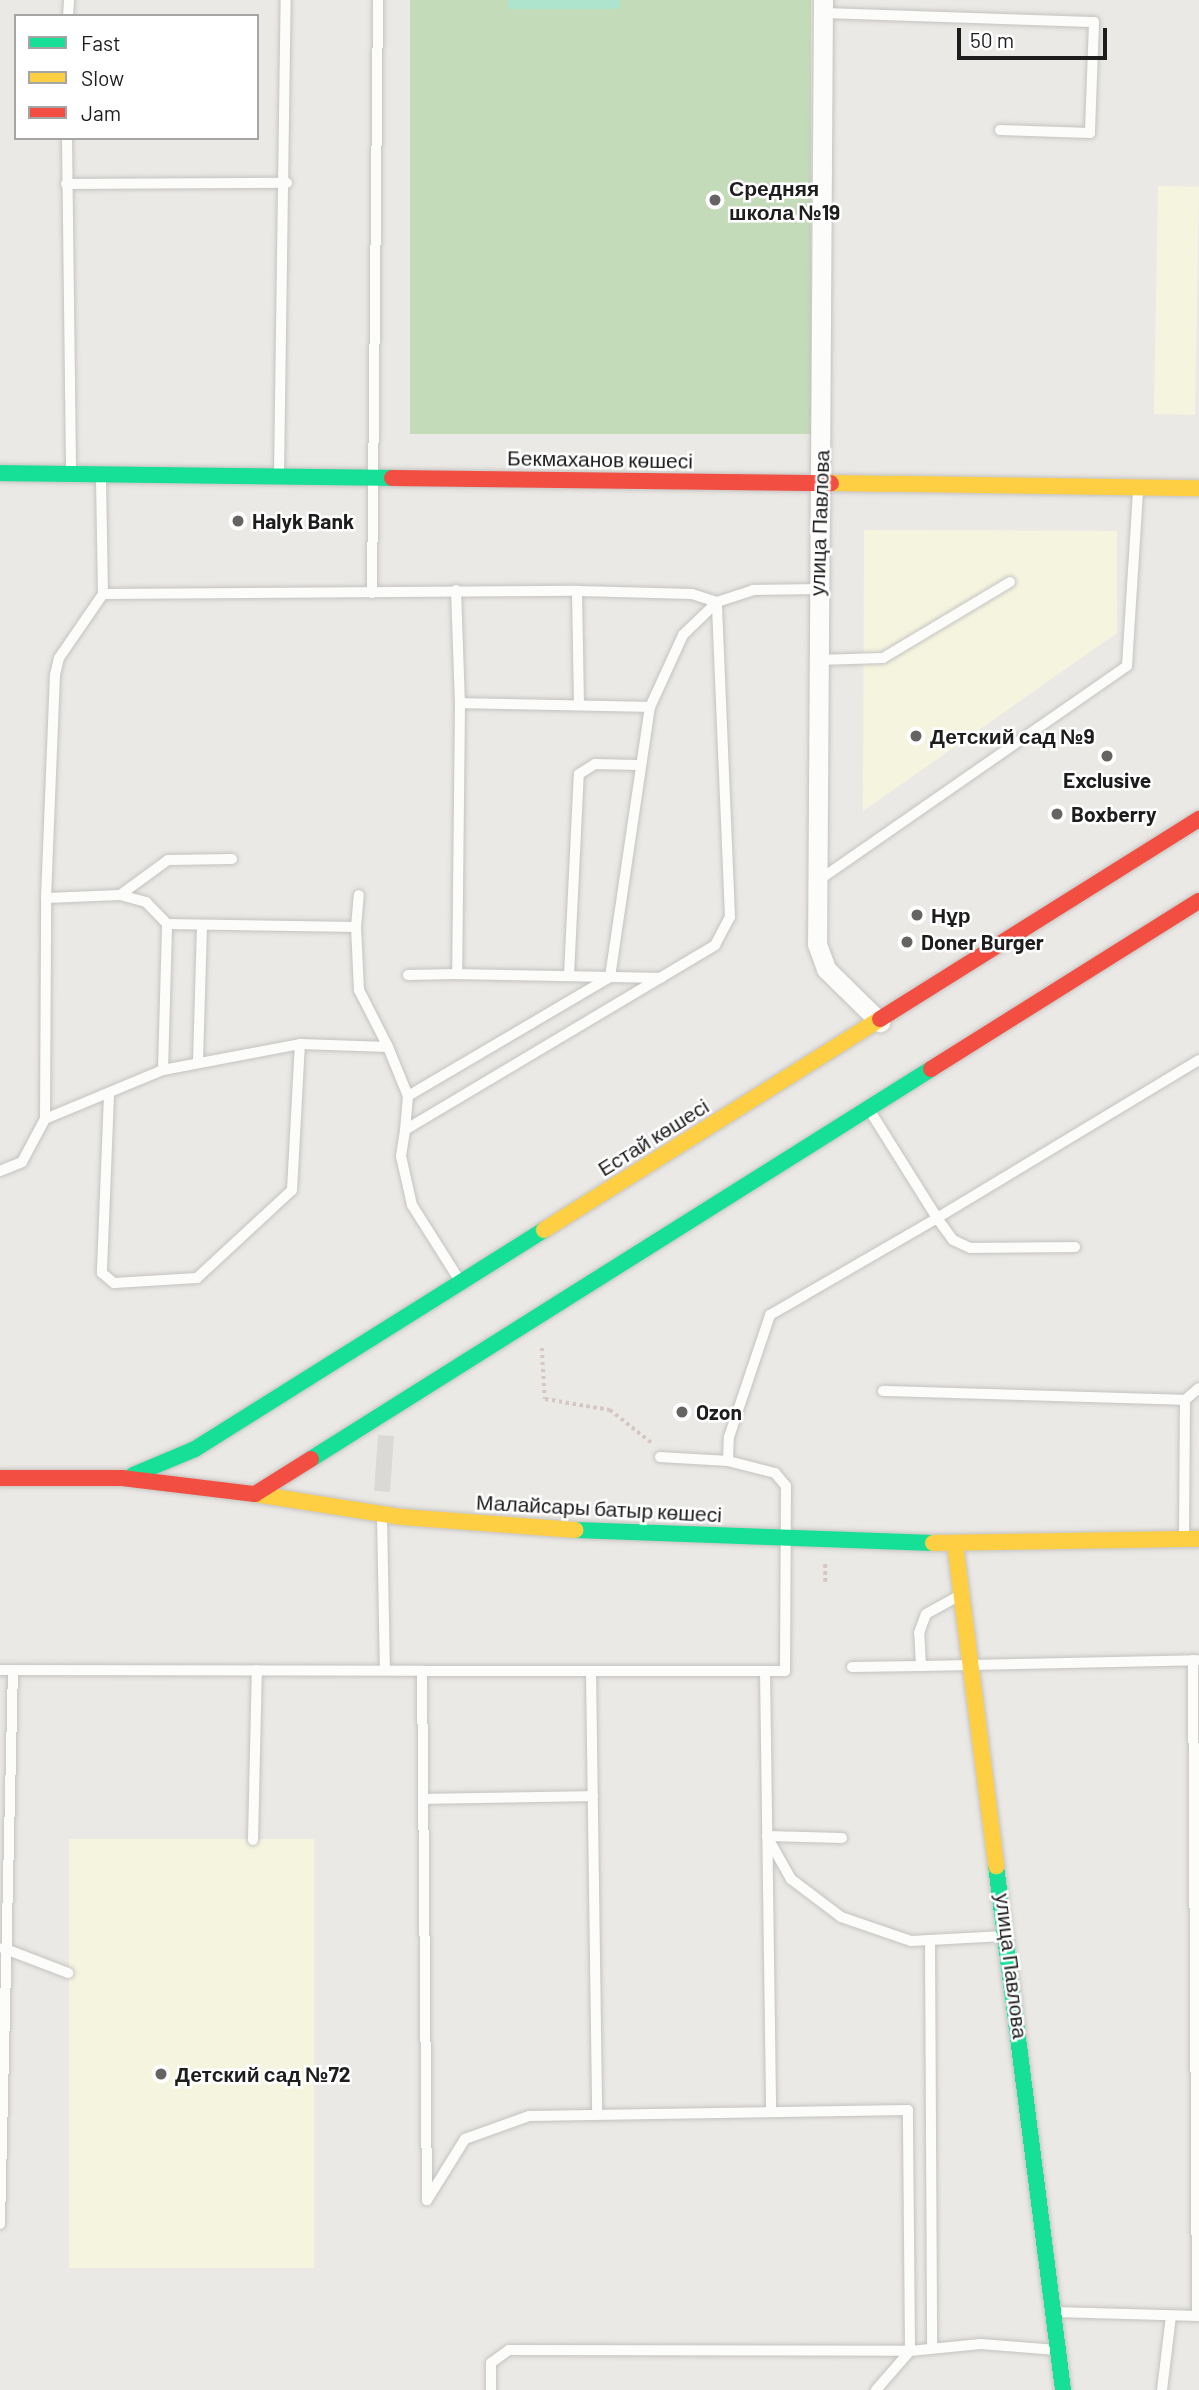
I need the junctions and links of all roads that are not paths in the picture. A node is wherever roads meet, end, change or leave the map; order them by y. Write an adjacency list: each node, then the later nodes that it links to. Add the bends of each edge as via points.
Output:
1 (286, 0): 6 (lane)
2 (378, 0): 12 (lane)
3 (823, 7): 4 (lane, via 1094,22 1090,133); 13 (street, улица Павлова)
4 (1000, 130)
5 (67, 140): 7 (lane)
6 (287, 183): 7 (lane); 11 (lane)
7 (66, 184): 9 (lane)
8 (0, 473): 9 (street, Бекмаханов көшесі)
9 (71, 474): 10 (street, Бекмаханов көшесі)
10 (102, 474): 11 (street, Бекмаханов көшесі); 21 (lane)
11 (279, 476): 12 (street, Бекмаханов көшесі)
12 (373, 477): 13 (street, Бекмаханов көшесі); 20 (lane)
13 (821, 482): 14 (street, Бекмаханов көшесі); 17 (street, улица Павлова)
14 (1139, 486): 15 (street, Бекмаханов көшесі); 30 (lane, via 1127,666)
15 (1199, 488)
16 (1010, 582): 23 (lane, via 883,658)
17 (816, 589): 22 (lane, via 753,590); 23 (street, улица Павлова)
18 (456, 590): 19 (lane); 20 (lane); 24 (lane)
19 (577, 591): 22 (lane, via 692,594); 25 (lane)
20 (372, 593): 21 (lane)
21 (103, 594): 33 (lane, via 55,676)
22 (717, 602): 26 (lane, via 683,635); 42 (lane, via 730,917 715,945)
23 (817, 660): 30 (street, улица Павлова)
24 (460, 703): 25 (lane); 38 (lane)
25 (579, 703): 26 (lane)
26 (650, 707): 27 (lane)
27 (638, 765): 40 (lane, via 594,764 579,774); 41 (lane)
28 (1199, 819): 43 (street, Естай көшесі)
29 (232, 859): 31 (lane, via 168,860)
30 (817, 881): 43 (street, улица Павлова, via 818,954)
31 (120, 895): 33 (lane); 35 (lane, via 146,902)
32 (359, 895): 37 (lane)
33 (46, 898): 52 (lane)
34 (1199, 901): 51 (street)
35 (167, 924): 36 (lane); 48 (lane)
36 (202, 925): 37 (lane); 47 (lane)
37 (356, 927): 45 (lane, via 359,990)
38 (457, 974): 39 (lane); 40 (lane)
39 (408, 975)
40 (569, 975): 41 (lane)
41 (610, 977): 42 (lane); 50 (lane)
42 (660, 978): 53 (lane)
43 (880, 1022): 57 (street, Естай көшесі)
44 (300, 1044): 45 (lane); 47 (lane); 49 (lane, via 292,1190 197,1278 114,1283 103,1273)
45 (388, 1047): 50 (lane)
46 (1199, 1059): 55 (lane)
47 (198, 1060): 48 (lane)
48 (163, 1070): 49 (lane)
49 (109, 1095): 52 (lane)
50 (408, 1096): 53 (lane)
51 (868, 1108): 55 (lane); 65 (street)
52 (45, 1119): 54 (lane, via 22,1162)
53 (405, 1130): 57 (lane, via 401,1156 412,1205)
54 (0, 1171)
55 (937, 1218): 56 (lane, via 953,1240 970,1248); 62 (lane, via 770,1315 729,1437)
56 (1074, 1247)
57 (460, 1281): 64 (street, Естай көшесі, via 195,1448)
58 (1199, 1388): 60 (lane)
59 (883, 1391): 60 (lane)
60 (1185, 1400): 68 (lane)
61 (665, 1458): 62 (lane)
62 (728, 1461): 67 (lane, via 782,1478)
63 (0, 1478): 64 (street, Малайсары батыр көшесі)
64 (122, 1478): 65 (street, Малайсары батыр көшесі)
65 (255, 1494): 66 (street, Малайсары батыр көшесі)
66 (382, 1515): 67 (street, Малайсары батыр көшесі); 78 (lane)
67 (786, 1539): 69 (street, Малайсары батыр көшесі); 81 (lane, via 785,1671)
68 (1191, 1539): 69 (street, Малайсары батыр көшесі)
69 (955, 1544): 70 (street, улица Павлова)
70 (959, 1596): 72 (street, улица Павлова); 74 (lane, via 926,1614 919,1633)
71 (1196, 1660): 72 (lane); 91 (lane)
72 (971, 1666): 74 (lane); 87 (street, улица Павлова)
73 (852, 1667): 74 (lane)
74 (921, 1667)
75 (0, 1670): 76 (lane)
76 (13, 1670): 77 (lane); 89 (lane)
77 (257, 1670): 78 (lane); 86 (lane)
78 (385, 1670): 79 (lane)
79 (422, 1671): 80 (lane); 83 (lane)
80 (591, 1671): 81 (lane); 82 (lane)
81 (765, 1671): 84 (lane)
82 (593, 1796): 83 (lane); 93 (lane)
83 (424, 1799): 93 (lane, via 427,2200 466,2139 529,2116)
84 (767, 1836): 85 (lane); 88 (lane, via 791,1879 841,1917 911,1941); 92 (lane)
85 (842, 1838)
86 (253, 1840)
87 (1010, 1936): 88 (lane); 96 (street, улица Павлова)
88 (930, 1940): 99 (lane)
89 (3, 1948): 90 (lane); 94 (lane)
90 (68, 1973)
91 (1197, 2095): 95 (lane)
92 (771, 2111): 93 (lane); 101 (lane, via 908,2110)
93 (597, 2113)
94 (0, 2224)
95 (1198, 2241): 98 (lane)
96 (1054, 2312): 97 (lane); 100 (street, улица Павлова)
97 (1171, 2315): 98 (lane); 105 (lane)
98 (1198, 2316)
99 (932, 2347): 100 (lane); 101 (lane)
100 (1058, 2350): 104 (street, улица Павлова)
101 (910, 2351): 102 (lane, via 509,2350 491,2363); 103 (lane)
102 (491, 2390)
103 (876, 2390)
104 (1063, 2390)
105 (1162, 2390)

